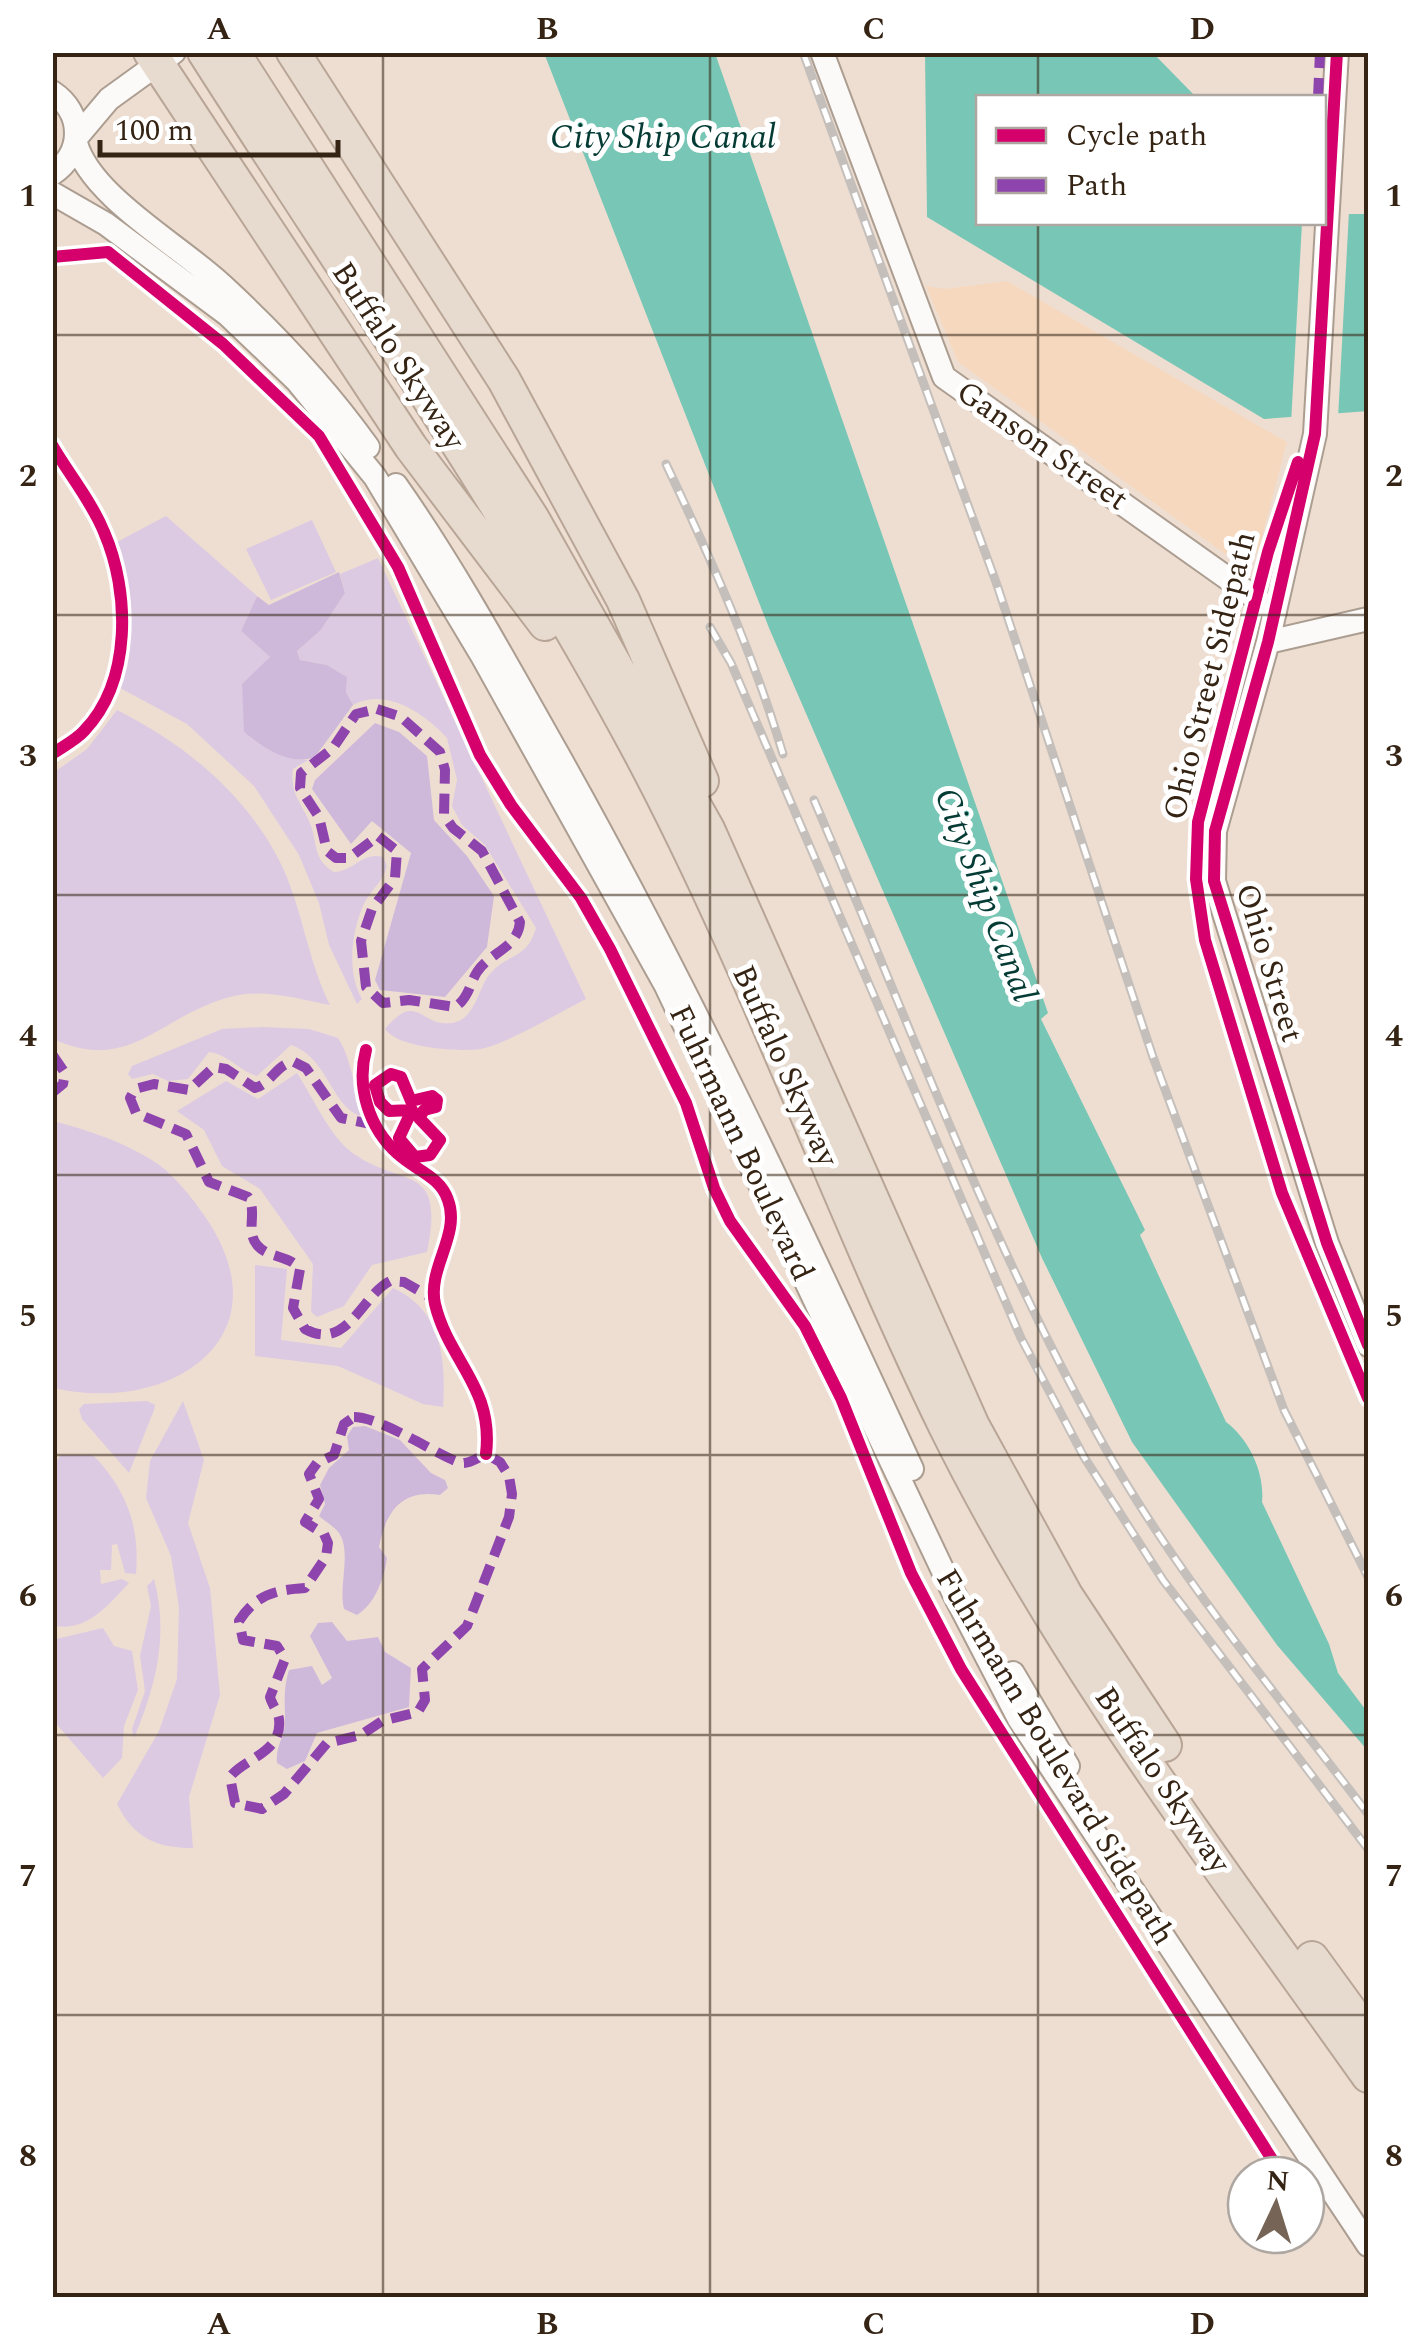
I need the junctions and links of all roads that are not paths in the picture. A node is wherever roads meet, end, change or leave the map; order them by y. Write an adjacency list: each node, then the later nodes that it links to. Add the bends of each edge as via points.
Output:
1 (204, 52): 16 (highway, Buffalo Skyway, via 528,559)
2 (233, 52): 17 (highway, Buffalo Skyway, via 534,519)
3 (293, 52): 17 (highway, via 504,380 569,496 623,600 707,794)
4 (822, 52): 13 (street, Ganson Street, via 944,377)
5 (1338, 52): 13 (street, Ohio Street, via 1315,434)
6 (160, 57): 7 (street); 16 (highway, via 411,447)
7 (129, 83): 8 (street, via 87,98); 9 (street, via 95,112)
8 (55, 93): 9 (street, Fuhrmann Boulevard, via 72,110)
9 (76, 140): 10 (street, via 66,164); 12 (street, Fuhrmann Boulevard, via 94,181 221,284 289,350)
10 (52, 174)
11 (52, 193): 12 (street, Fuhrmann Boulevard, via 106,224 228,314)
12 (368, 458): 20 (street, Fuhrmann Boulevard, via 673,982 1019,1719)
13 (1275, 612): 15 (street, Ohio Street)
14 (1368, 619): 15 (street)
15 (1268, 642): 19 (street, Ohio Street, via 1215,831 1214,881 1327,1243)
16 (639, 752): 18 (highway, Buffalo Skyway)
17 (708, 829): 18 (highway, Buffalo Skyway)
18 (768, 998): 21 (highway, Buffalo Skyway, via 973,1426 1066,1595); 22 (highway, Buffalo Skyway, via 946,1427 1043,1607)
19 (1368, 1346)
20 (1131, 1876): 23 (street, Fuhrmann Boulevard); 24 (street, Fuhrmann Boulevard)
21 (1368, 2035)
22 (1368, 2076)
23 (1368, 2218)
24 (1368, 2245)

